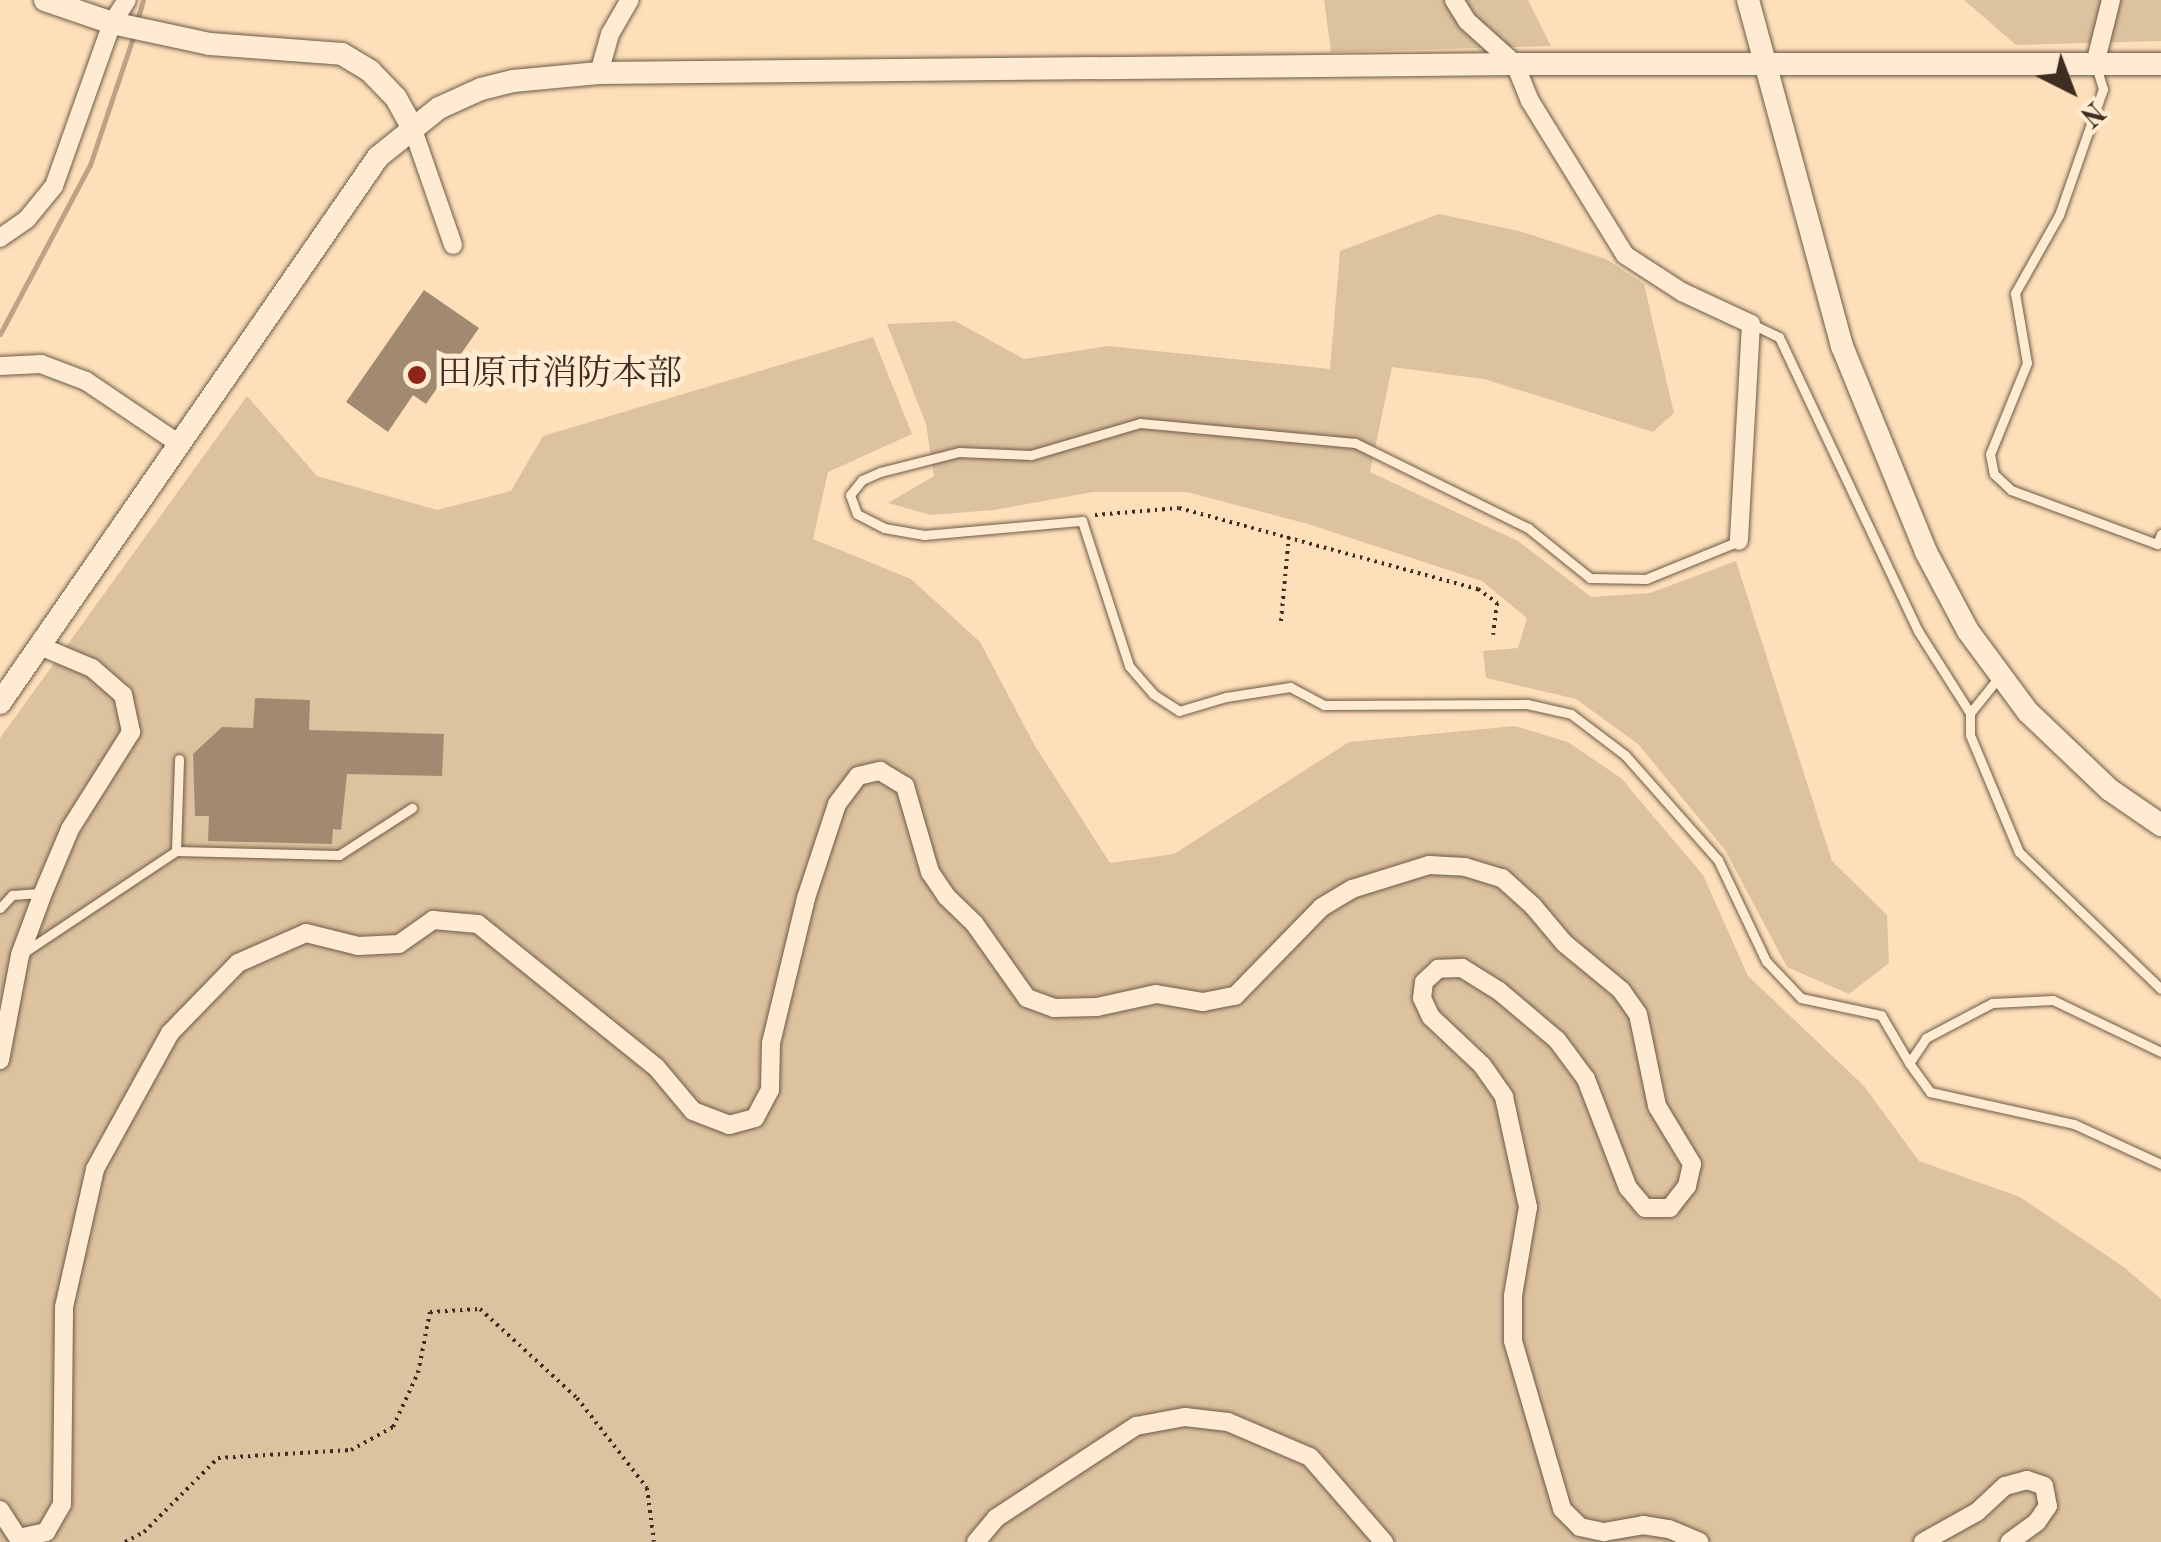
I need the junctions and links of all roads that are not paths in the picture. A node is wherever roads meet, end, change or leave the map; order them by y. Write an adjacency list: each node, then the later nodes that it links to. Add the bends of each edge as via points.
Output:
1 (46, 0): 7 (street)
2 (127, 0): 7 (street)
3 (630, 0): 12 (street, via 610,34)
4 (1454, 0): 8 (street, via 1467,21)
5 (1748, 0): 11 (street)
6 (2110, 0): 9 (street)
7 (112, 24): 13 (street, via 210,44 342,54 383,84); 14 (street, via 54,186 27,219)
8 (1515, 64): 11 (street); 12 (street); 16 (street, via 1530,102 1625,255 1682,292)
9 (2095, 64): 10 (street); 11 (street); 19 (lane, via 2102,88 2060,215 2015,293 2027,363 1990,454 1994,474 2012,490 2157,544)
10 (2161, 64)
11 (1764, 65): 22 (street, via 1856,382 1926,552 1968,631)
12 (599, 73): 13 (street, via 481,89)
13 (412, 127): 15 (street); 18 (street, via 378,157)
14 (0, 238)
15 (453, 245)
16 (1752, 324): 20 (street); 24 (lane, via 1780,337 1918,631)
17 (0, 366): 18 (street, via 41,364 86,381)
18 (178, 443): 21 (street)
19 (2161, 534)
20 (1739, 541): 35 (lane, via 1646,579 1590,578 1528,528 1355,442 1140,423 1031,455 959,452 880,472 850,496 858,514 884,528 924,536 1082,522 1130,666 1179,711 1290,687 1324,705 1528,704 1571,714 1625,755 1718,860 1766,962 1801,998 1881,1015)
21 (40, 646): 23 (street); 29 (street, via 92,668 123,695 131,732 70,829)
22 (2001, 675): 24 (lane); 27 (street, via 2028,712 2110,790)
23 (0, 703)
24 (1970, 713): 32 (lane, via 1970,734 2019,852)
25 (180, 759): 28 (lane)
26 (412, 808): 28 (lane, via 339,856)
27 (2161, 826)
28 (176, 852): 31 (lane)
29 (42, 893): 30 (lane, via 12,895); 31 (street)
30 (0, 908)
31 (20, 955): 34 (street)
32 (2161, 988)
33 (2161, 1052): 35 (lane, via 2053,1000 1992,1003 1926,1038)
34 (0, 1060)
35 (1908, 1063): 36 (lane, via 1930,1092 2074,1124)
36 (2161, 1164)
37 (0, 1510): 40 (street, via 18,1538 46,1532 62,1504 64,1307 94,1169 170,1032 238,963 306,933 358,946 398,944 433,920 478,924 656,1067 693,1110 729,1125 755,1118 770,1090 776,1024 837,804 858,776 880,771 905,786 930,872 947,897 974,923 1027,998 1054,1008 1156,994 1203,1002 1235,996 1322,907 1352,889 1428,865 1465,866 1502,878 1533,906 1638,1014 1657,1106 1692,1164 1687,1186 1670,1208 1645,1208 1628,1188 1586,1079 1499,990 1462,968 1438,969 1424,982 1422,998 1431,1017 1482,1064 1504,1096 1528,1207 1513,1296 1513,1341 1562,1509 1580,1527 1604,1532 1643,1525)
38 (976, 1542): 39 (street, via 996,1518 1136,1426 1186,1417 1228,1422 1310,1457)
39 (1384, 1542)
40 (1699, 1542)
41 (1924, 1542): 42 (street, via 2005,1486 2027,1480 2044,1486 2048,1506)
42 (2009, 1542)

